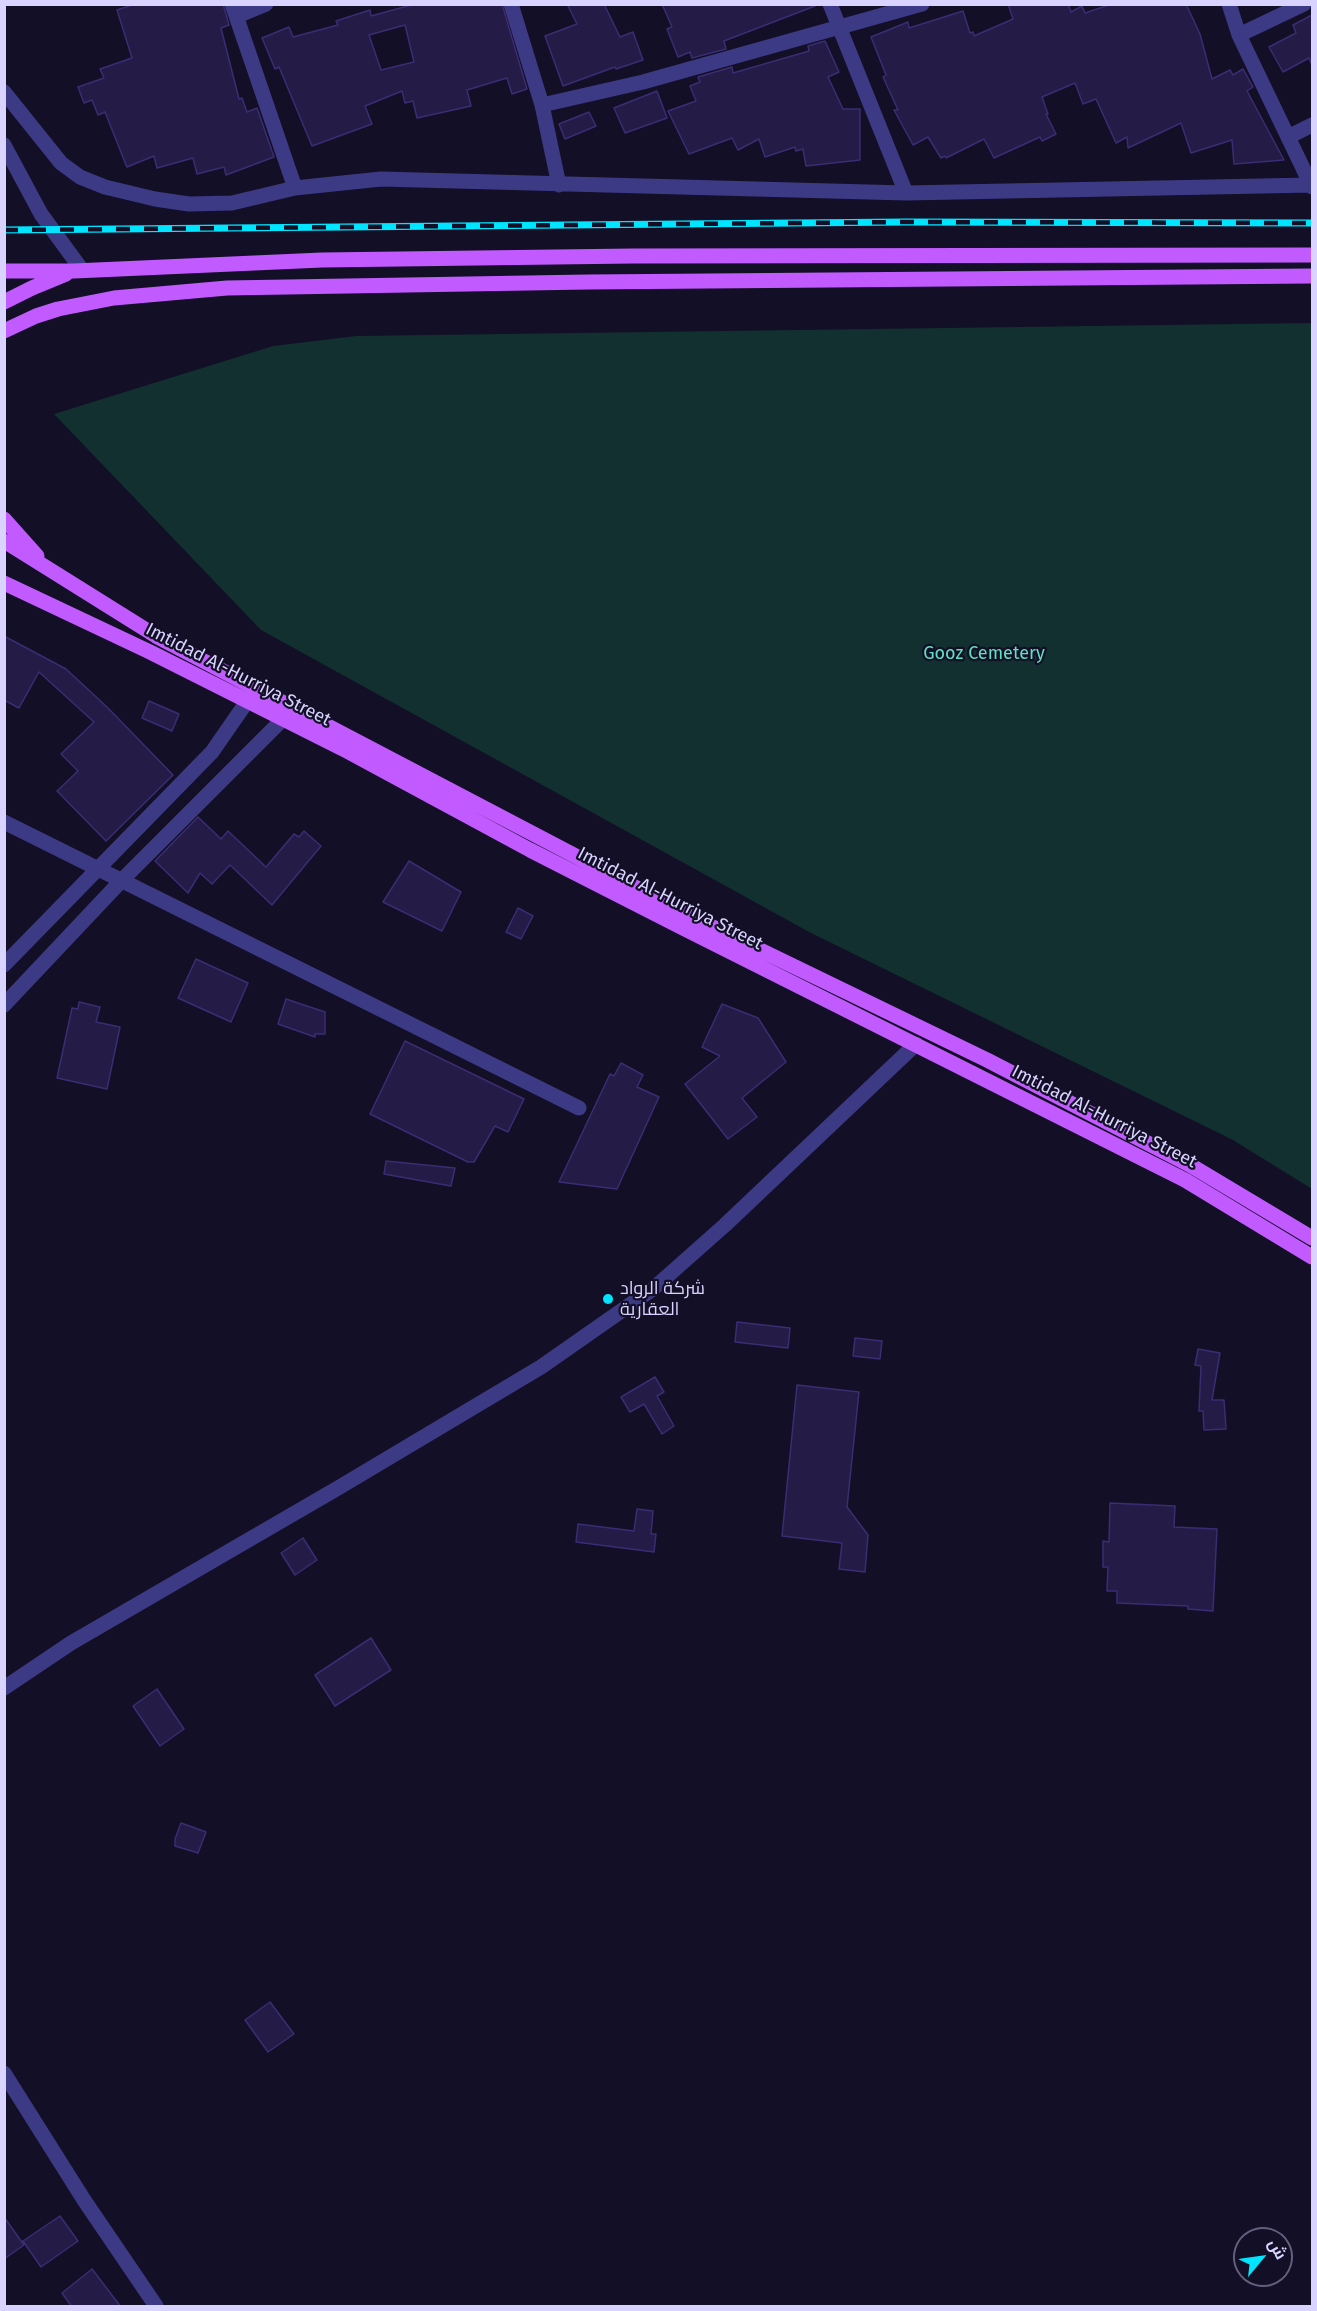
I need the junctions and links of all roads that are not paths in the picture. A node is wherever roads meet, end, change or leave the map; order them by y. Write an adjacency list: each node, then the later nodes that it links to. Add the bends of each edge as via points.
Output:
1 (266, 4): 7 (street)
2 (511, 4): 11 (street)
3 (830, 4): 8 (street)
4 (922, 4): 8 (street)
5 (1229, 4): 9 (street)
6 (1304, 4): 9 (street)
7 (234, 10): 17 (street)
8 (839, 27): 11 (street, via 643,82); 18 (street)
9 (1239, 35): 13 (street)
10 (4, 92): 17 (street, via 61,163 80,177 105,187 189,204 232,203)
11 (542, 105): 15 (street)
12 (1312, 125): 13 (street)
13 (1288, 137): 16 (street)
14 (4, 145): 21 (street, via 41,214)
15 (560, 185): 17 (street, via 391,178); 18 (street)
16 (1312, 186): 18 (street)
17 (295, 188)
18 (906, 193)
19 (1312, 255): 21 (main road, via 322,260)
20 (4, 271): 21 (main road)
21 (78, 271): 23 (main road)
22 (1312, 276): 24 (main road, via 227,288 114,298 36,316)
23 (4, 302)
24 (4, 331)
25 (4, 519): 27 (main road)
26 (4, 541): 27 (main road)
27 (49, 570): 29 (main road, via 156,636)
28 (4, 583): 30 (main road, Imtidad Al-Hurriya Street)
29 (256, 687): 30 (street); 31 (main road)
30 (247, 701): 32 (main road, Imtidad Al-Hurriya Street); 34 (street, via 212,752)
31 (294, 707): 32 (street); 40 (main road, via 688,915 987,1060 1190,1165)
32 (283, 719): 35 (street); 38 (main road, Imtidad Al-Hurriya Street, via 642,907)
33 (4, 822): 34 (street)
34 (97, 869): 35 (street); 36 (street)
35 (122, 880): 37 (street); 39 (street)
36 (4, 965)
37 (4, 1005)
38 (916, 1044): 41 (main road, Imtidad Al-Hurriya Street, via 1185,1180); 42 (street, via 654,1288 541,1367 71,1643)
39 (579, 1108)
40 (1312, 1238)
41 (1312, 1257)
42 (4, 1688)
43 (4, 2073): 44 (street)
44 (156, 2307)

